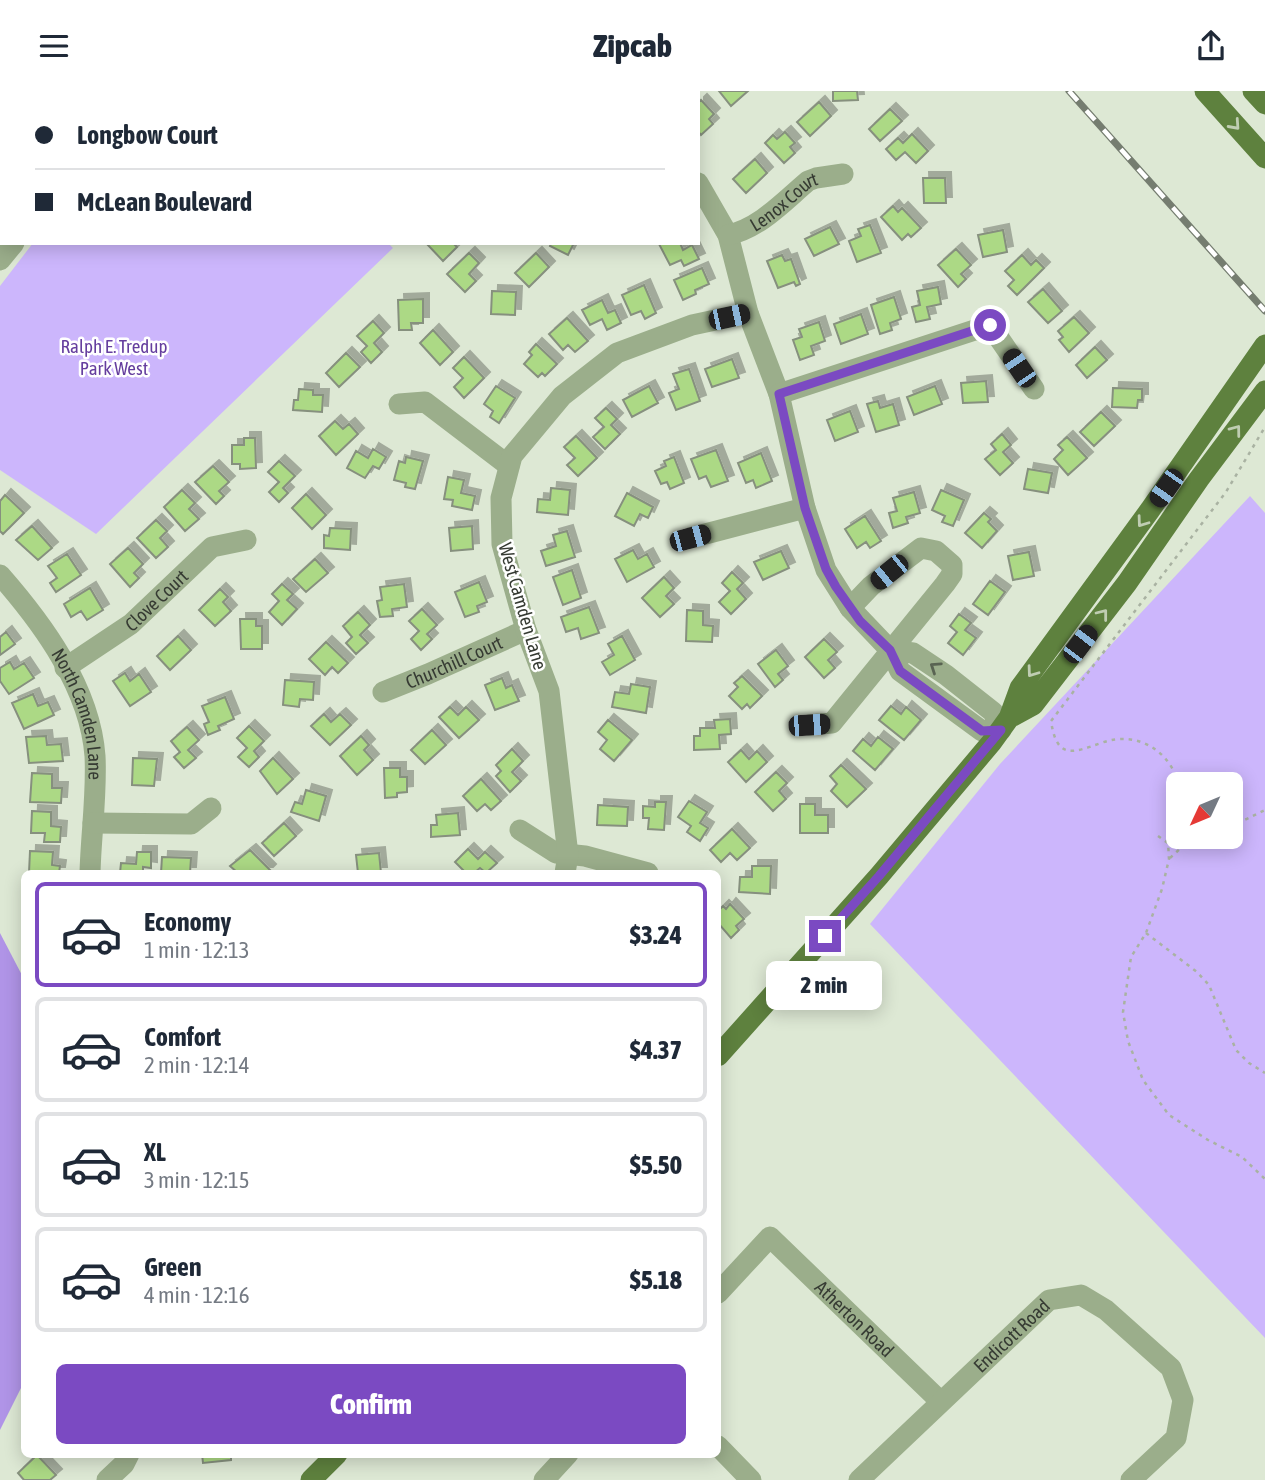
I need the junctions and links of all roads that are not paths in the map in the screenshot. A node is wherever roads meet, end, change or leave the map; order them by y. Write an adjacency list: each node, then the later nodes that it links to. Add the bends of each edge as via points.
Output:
1 (1205, 91): 4 (main road, one-way to 4)
2 (1253, 91): 3 (main road)
3 (1265, 104)
4 (1265, 158)
5 (843, 174): 7 (street, Lenox Court, via 808,181 761,221)
6 (700, 186): 7 (street)
7 (728, 235): 10 (street)
8 (11, 245): 9 (street)
9 (0, 260)
10 (748, 313): 14 (street); 16 (street, West Camden Lane, via 692,325 617,353 562,396 512,456)
11 (1265, 345): 26 (main road, one-way to 26, via 1020,688)
12 (1034, 389): 14 (street, via 990,325)
13 (1265, 391): 26 (main road, one-way to 13, via 1033,705)
14 (779, 394): 17 (street)
15 (399, 404): 16 (street, via 425,402)
16 (509, 466): 22 (street, West Camden Lane, via 501,498 502,544)
17 (805, 508): 18 (street); 21 (street, via 826,569)
18 (690, 538)
19 (246, 540): 24 (street, Clove Court, via 212,547 131,624)
20 (0, 575): 24 (street, North Camden Lane, via 33,613)
21 (850, 608): 23 (street); 23 (street, via 921,548 936,551 949,561 952,574)
22 (526, 630): 25 (street, Churchill Court); 31 (street, West Camden Lane, via 549,691)
23 (890, 650): 26 (street, via 913,653); 27 (street, via 832,723)
24 (65, 668): 29 (street, North Camden Lane, via 91,727)
25 (383, 692)
26 (1005, 724): 34 (main road, via 879,876)
27 (809, 725)
28 (211, 808): 29 (street, via 191,824)
29 (93, 823): 32 (street, North Camden Lane)
30 (520, 830): 31 (street)
31 (566, 864): 33 (street, via 585,856)
32 (90, 870)
33 (637, 870)
34 (721, 1053)
35 (721, 1290): 36 (street, Atherton Road, via 770,1237)
36 (940, 1401): 45 (street, Endicott Road); 46 (street, Endicott Road, via 1049,1300 1081,1295 1106,1310 1171,1368 1183,1400 1176,1438)
37 (721, 1449): 44 (street)
38 (128, 1458): 41 (street)
39 (333, 1458): 42 (main road)
40 (564, 1458): 43 (street)
41 (107, 1480)
42 (310, 1480)
43 (544, 1480)
44 (751, 1480)
45 (859, 1480)
46 (1131, 1480)

